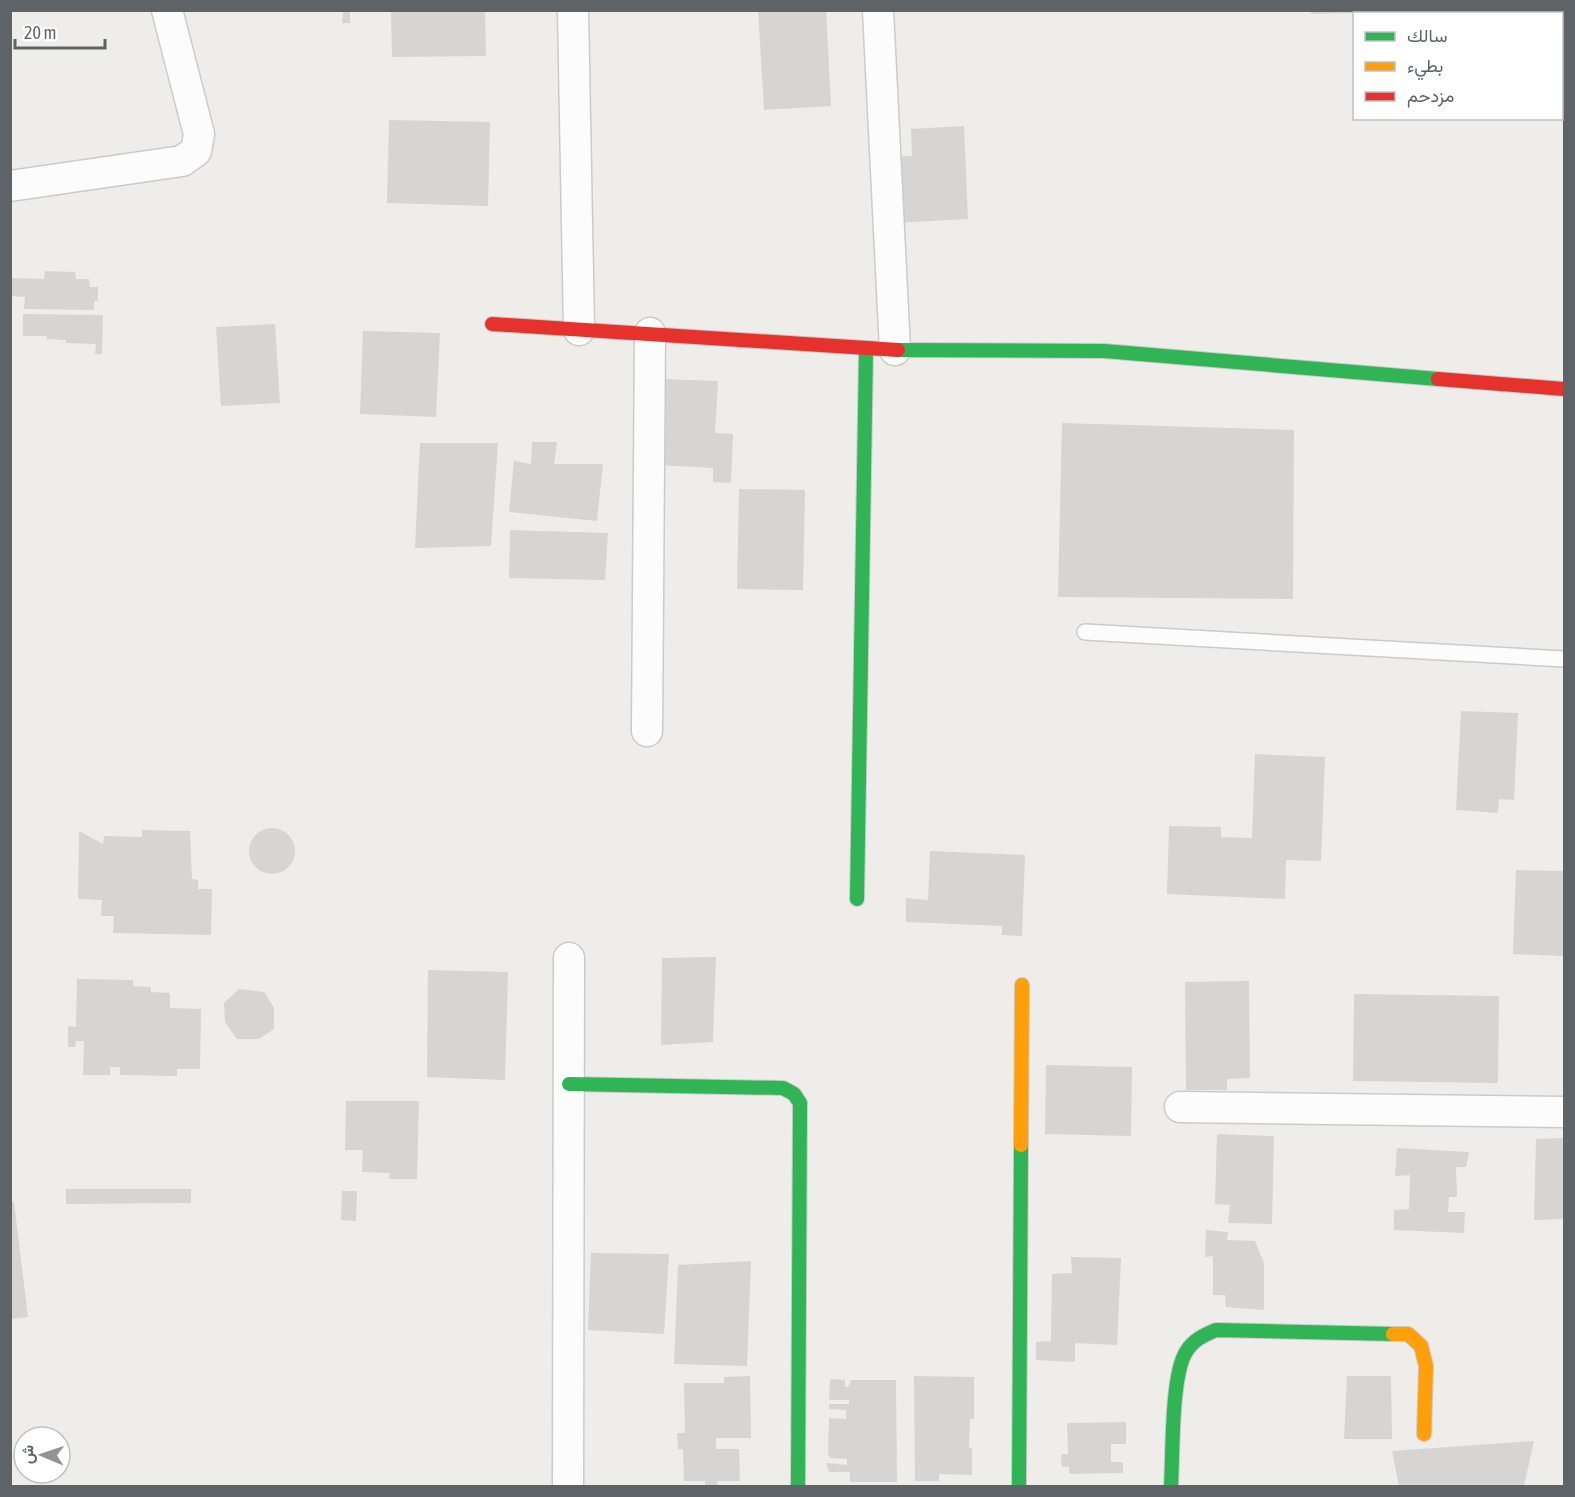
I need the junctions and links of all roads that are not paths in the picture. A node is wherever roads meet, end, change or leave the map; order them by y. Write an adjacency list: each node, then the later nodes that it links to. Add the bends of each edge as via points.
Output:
1 (167, 10): 4 (street, via 199,134 196,151 182,161)
2 (573, 10): 6 (street)
3 (878, 10): 9 (street)
4 (10, 186)
5 (492, 324): 6 (street)
6 (579, 330): 7 (street)
7 (650, 333): 8 (street); 13 (street)
8 (866, 350): 9 (street); 14 (street)
9 (895, 350): 10 (street, via 1104,351)
10 (1564, 389)
11 (1085, 632): 12 (lane)
12 (1564, 659)
13 (647, 731)
14 (857, 899)
15 (569, 958): 17 (street)
16 (1022, 985): 23 (street)
17 (569, 1084): 21 (street); 22 (street, via 783,1088 800,1103)
18 (1180, 1107): 19 (street)
19 (1564, 1112)
20 (1424, 1434): 24 (street, via 1426,1366 1421,1347 1408,1334 1216,1330 1195,1338 1184,1353 1179,1371)
21 (568, 1486)
22 (798, 1486)
23 (1019, 1486)
24 (1171, 1486)

